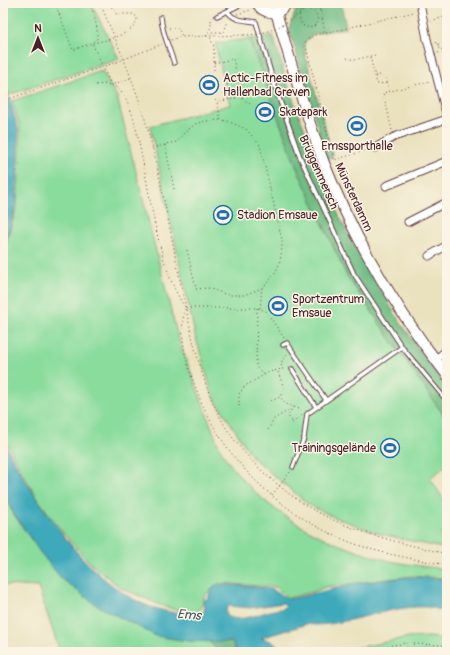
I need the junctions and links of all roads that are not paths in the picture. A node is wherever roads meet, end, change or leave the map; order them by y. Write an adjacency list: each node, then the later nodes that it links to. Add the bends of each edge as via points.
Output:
1 (244, 3): 5 (lane)
2 (257, 3): 6 (main road, via 266,12)
3 (288, 7): 6 (main road)
4 (421, 7): 10 (street)
5 (228, 12): 7 (lane); 19 (lane, Brüggenmersch, via 231,17 256,22 275,87 300,157 354,274)
6 (276, 12): 21 (main road, Münsterdamm, via 324,163 362,245)
7 (217, 16)
8 (161, 17): 9 (lane, via 162,32 167,38)
9 (174, 63)
10 (447, 118): 11 (street)
11 (375, 148)
12 (447, 161): 13 (street)
13 (386, 186)
14 (447, 202): 15 (street)
15 (408, 222)
16 (447, 245): 17 (street)
17 (429, 256)
18 (285, 344): 24 (lane, via 292,349)
19 (402, 347): 24 (lane); 25 (lane, Brüggenmersch)
20 (447, 350): 21 (street)
21 (435, 360): 23 (main road, Münsterdamm)
22 (290, 368): 26 (lane)
23 (447, 375)
24 (326, 400): 26 (lane)
25 (447, 401)
26 (316, 407): 27 (lane, via 307,414 304,438)
27 (293, 467)

